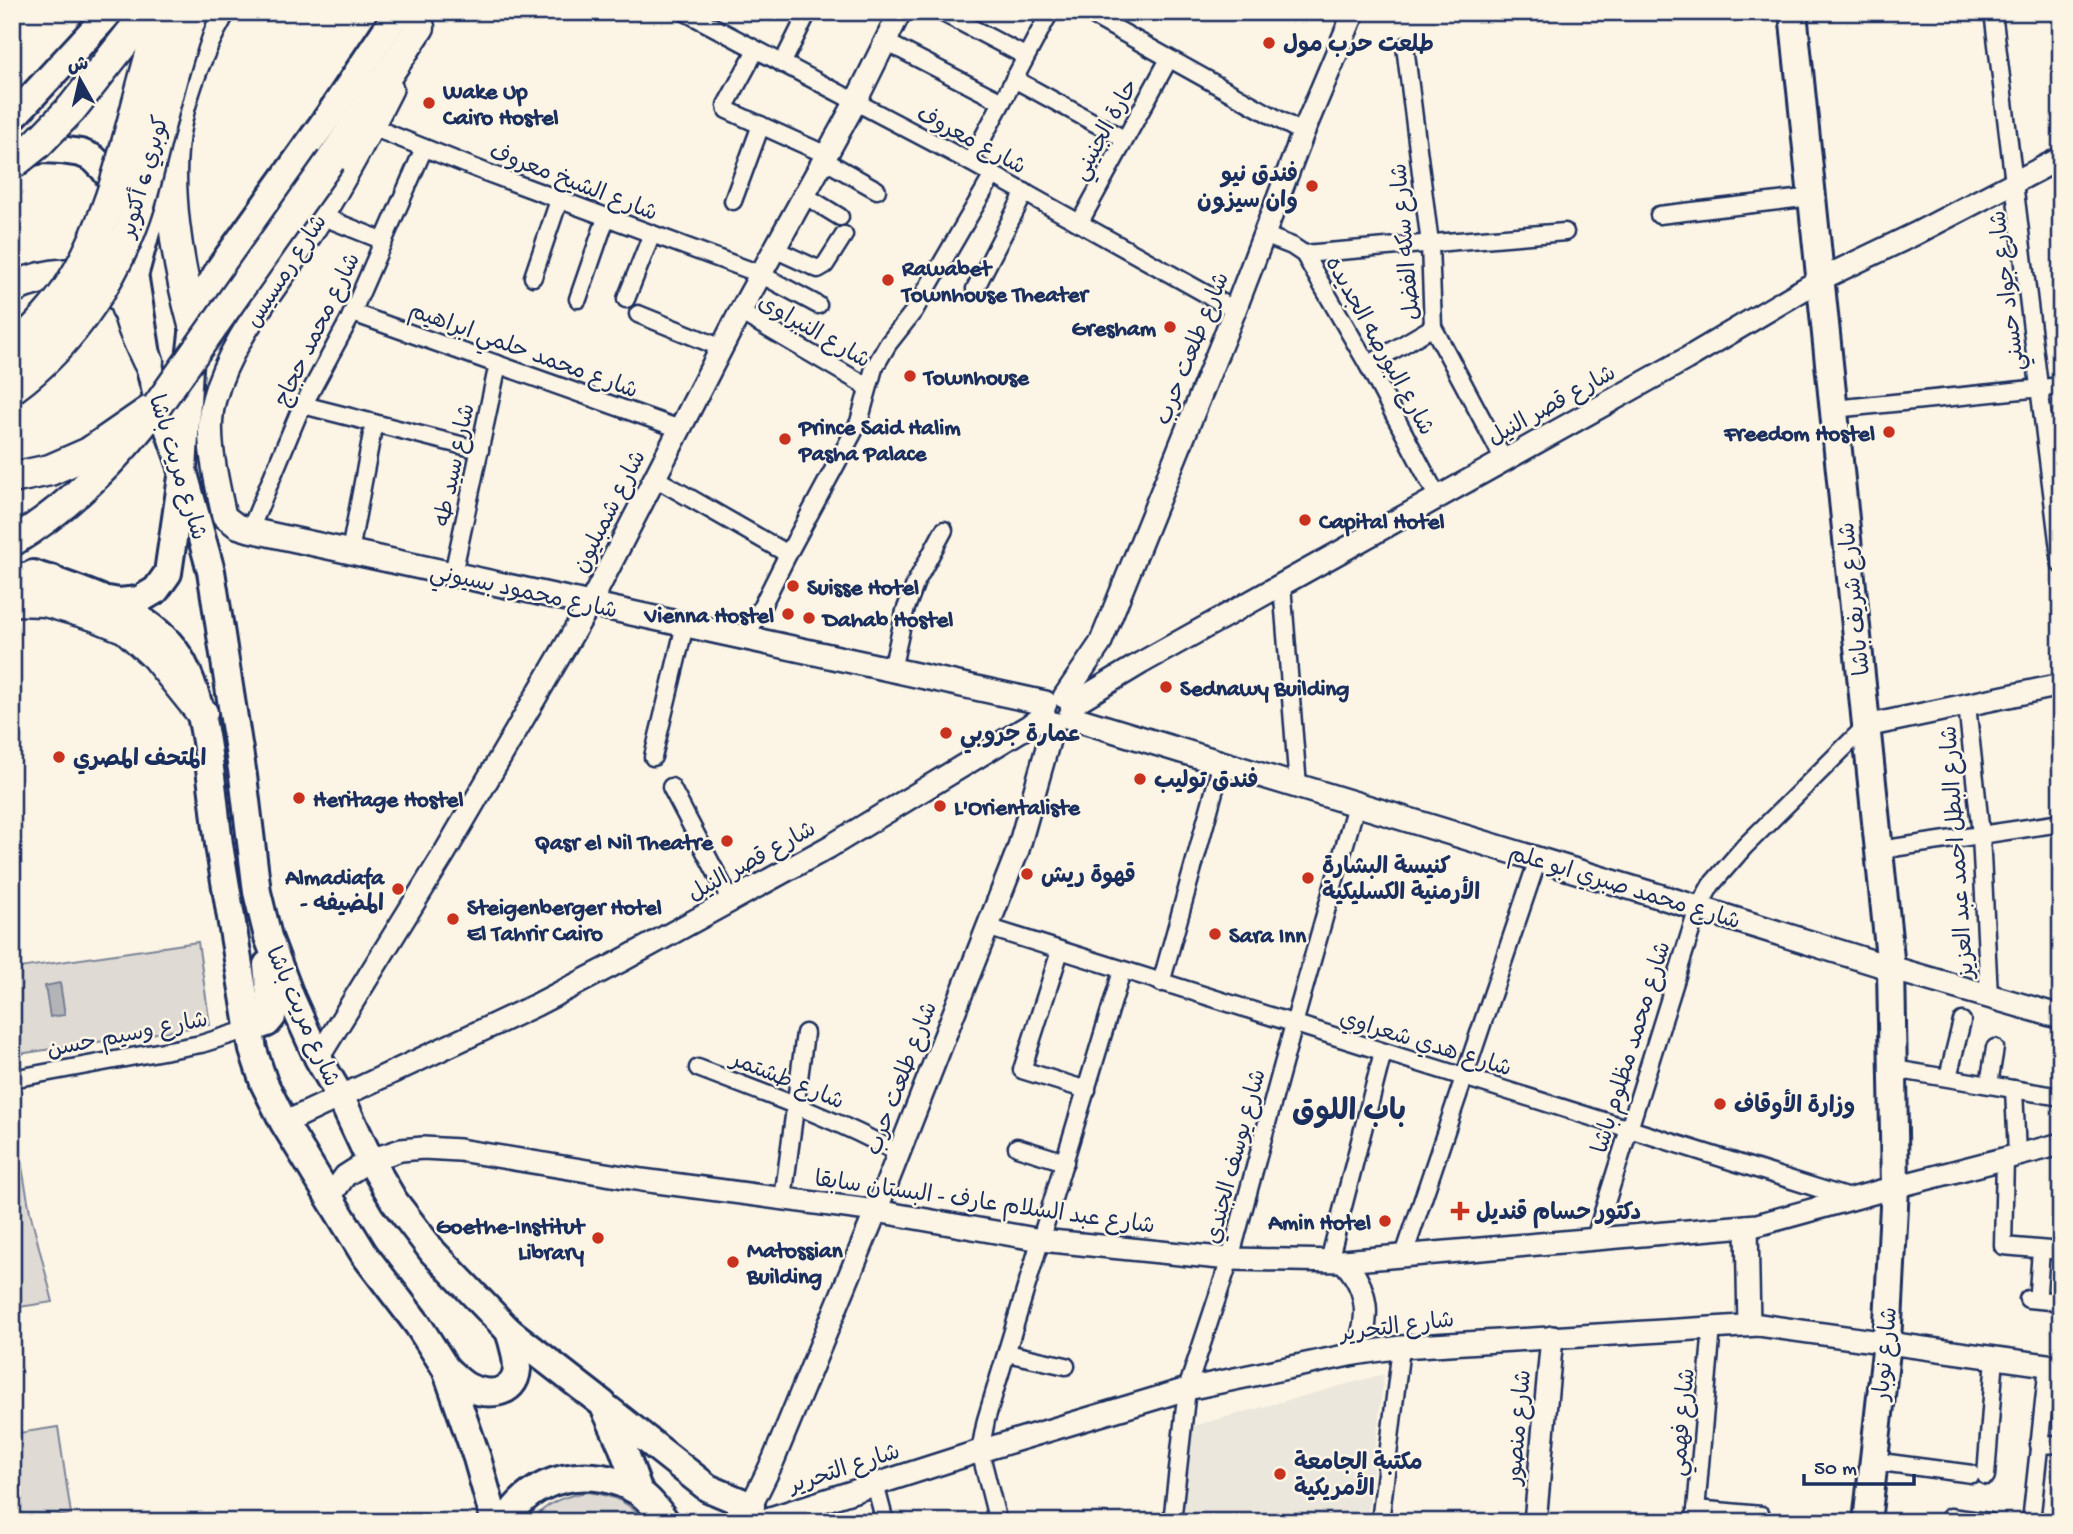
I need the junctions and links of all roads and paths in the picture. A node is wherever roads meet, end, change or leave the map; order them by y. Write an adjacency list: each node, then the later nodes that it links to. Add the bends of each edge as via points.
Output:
1 (110, 12): 24 (main road)
2 (141, 12): 28 (main road, via 97,73)
3 (148, 12): 40 (highway, bridge, via 72,108)
4 (164, 12): 78 (highway, كوبري 6 أكتوبر, bridge, via 113,191 92,245 70,286)
5 (685, 12): 16 (street, شارع معروف)
6 (808, 12): 22 (street)
7 (900, 12): 17 (street, شارع شمبليون)
8 (941, 12): 20 (street)
9 (1050, 12): 20 (street)
10 (1086, 12): 21 (street)
11 (1354, 12): 32 (street, شارع طلعت حرب)
12 (1793, 12): 46 (main road, شارع شريف باشا)
13 (1993, 12): 42 (street, شارع جواد حسني)
14 (209, 15): 29 (highway); 84 (highway, كوبري 6 أكتوبر, bridge, via 169,81 139,203 106,283 48,356)
15 (416, 17): 31 (main road, شارع رمسيس); 75 (main road, via 330,114 220,268); 87 (highway, bridge, via 331,160)
16 (708, 17): 19 (street, شارع معروف)
17 (886, 42): 25 (street); 26 (street, شارع شمبليون)
18 (1405, 46): 59 (street, شارع سكه الفضل)
19 (756, 50): 22 (street, شارع معروف); 30 (street, via 726,107)
20 (1026, 56): 23 (street)
21 (1169, 59): 32 (street); 33 (street, حارة الجنيني)
22 (782, 64): 26 (street, شارع معروف)
23 (1014, 79): 25 (street); 33 (street)
24 (42, 85): 27 (main road); 28 (main road, via 37,107 43,130 60,134)
25 (1002, 102): 39 (street)
26 (855, 103): 37 (street, شارع شمبليون); 39 (street, شارع معروف)
27 (12, 118)
28 (78, 121): 35 (main road)
29 (176, 124): 62 (main road); 75 (highway, via 174,210 183,286)
30 (761, 125): 37 (street); 48 (street)
31 (372, 127): 34 (street, شارع الشيخ معروف); 50 (main road, شارع رمسيس)
32 (1303, 133): 57 (street, شارع طلعت حرب)
33 (1124, 139): 53 (street, حارة الجنيني)
34 (425, 148): 47 (street, شارع الشيخ معروف); 58 (street, شارع محمد حجاج)
35 (72, 152): 36 (main road, via 43,149); 62 (main road, شارع مريت باشا, via 93,158 111,179)
36 (12, 156)
37 (825, 158): 43 (street); 45 (street, شارع شمبليون)
38 (2061, 158): 42 (street, شارع قصر النيل)
39 (970, 162): 41 (street, شارع معروف)
40 (12, 164)
41 (993, 175): 44 (street, شارع معروف); 83 (street, via 914,312 888,344)
42 (2015, 180): 65 (street, شارع قصر النيل); 85 (street, شارع جواد حسني)
43 (877, 190)
44 (1025, 192): 53 (street, شارع معروف); 67 (street)
45 (804, 195): 51 (street); 60 (street, شارع شمبليون)
46 (1812, 197): 49 (street); 65 (main road, شارع شريف باشا)
47 (559, 200): 52 (street, شارع الشيخ معروف); 64 (street)
48 (733, 201)
49 (1659, 215)
50 (321, 216): 58 (street); 97 (main road, شارع رمسيس, via 245,332 213,400 210,428 224,516)
51 (840, 217)
52 (606, 218): 55 (street, شارع الشيخ معروف); 68 (street)
53 (1080, 222): 71 (street, شارع معروف)
54 (1565, 232): 59 (street)
55 (652, 234): 63 (street, شارع الشيخ معروف); 69 (street)
56 (844, 235): 60 (street, via 821,269)
57 (1264, 235): 61 (street, شارع البورصه الجديده); 71 (street, شارع طلعت حرب)
58 (384, 241): 73 (street, شارع محمد حجاج)
59 (1430, 244): 61 (street); 76 (street, شارع سكه الفضل)
60 (774, 249): 63 (street, شارع شمبليون)
61 (1304, 254): 81 (street, شارع البورصه الجديده)
62 (135, 274): 79 (main road, شارع مريت باشا)
63 (760, 274): 70 (street, شارع الشيخ معروف); 72 (street, شارع شمبليون)
64 (533, 277)
65 (1821, 279): 88 (main road, شارع شريف باشا); 92 (street, شارع قصر النيل)
66 (12, 288): 79 (highway, via 27,281 75,274 107,281 118,291)
67 (975, 289)
68 (578, 299)
69 (626, 299)
70 (818, 305)
71 (1235, 310): 114 (street, شارع طلعت حرب)
72 (740, 312): 77 (street, شارع شمبليون); 83 (street, شارع النبراوى)
73 (353, 313): 80 (street, شارع محمد حلمي ابراهيم); 86 (street, شارع محمد حجاج)
74 (638, 314): 77 (street)
75 (194, 325): 93 (main road)
76 (1433, 327): 81 (street); 92 (street, شارع سكه الفضل)
77 (722, 348): 90 (street, شارع شمبليون)
78 (12, 352)
79 (148, 361): 93 (main road, شارع مريت باشا)
80 (498, 364): 90 (street, شارع محمد حلمي ابراهيم); 91 (street, شارع سيد طه)
81 (1368, 365): 96 (street, شارع البورصه الجديده)
82 (2061, 386): 85 (street)
83 (868, 387): 101 (street, via 859,422)
84 (12, 388)
85 (2040, 388): 88 (street); 102 (street, شارع جواد حسني)
86 (303, 405): 89 (street); 97 (street, شارع محمد حجاج)
87 (158, 407): 94 (highway, via 89,453 50,470); 99 (highway, via 94,479)
88 (1834, 409): 121 (main road, شارع شريف باشا)
89 (374, 423): 91 (street); 100 (street)
90 (680, 429): 95 (street, شارع شمبليون)
91 (480, 450): 104 (street, شارع سيد طه)
92 (1504, 460): 96 (street, شارع قصر النيل)
93 (183, 470): 108 (main road, via 168,573 156,590 139,600); 134 (main road, شارع مريت باشا, via 211,571 257,892)
94 (12, 478)
95 (655, 478): 101 (street); 110 (street, شارع شمبليون)
96 (1438, 498): 106 (street, شارع قصر النيل)
97 (250, 530): 100 (main road, شارع محمود بسيوني)
98 (944, 530): 115 (street, via 905,611)
99 (12, 542)
100 (350, 552): 104 (main road, شارع محمود بسيوني)
101 (788, 554): 113 (street)
102 (2061, 565)
103 (12, 566): 107 (main road, شارع مريت باشا)
104 (453, 574): 110 (main road, شارع محمود بسيوني)
105 (12, 578): 107 (highway)
106 (1282, 585): 116 (street, شارع قصر النيل); 124 (street)
107 (57, 593): 108 (main road, شارع مريت باشا); 109 (highway, via 45,601); 111 (highway); 120 (highway, via 126,628 156,656)
108 (99, 599): 120 (main road, شارع مريت باشا, via 144,621 170,644)
109 (12, 600)
110 (590, 604): 112 (main road, شارع محمود بسيوني); 147 (street, شارع شمبليون)
111 (12, 609)
112 (685, 625): 113 (main road, شارع محمود بسيوني); 122 (street)
113 (746, 638): 115 (main road, شارع محمود بسيوني)
114 (1100, 644): 116 (street, via 1109,662); 119 (street, شارع طلعت حرب)
115 (892, 670): 119 (main road, شارع محمود بسيوني)
116 (1128, 670): 119 (street, شارع قصر النيل)
117 (2061, 685): 118 (street)
118 (1967, 705): 121 (street); 128 (street, شارع البطل احمد عبد العزيز)
119 (1058, 710): 123 (main road, شارع محمد صبري ابو علم); 131 (street, شارع قصر النيل); 133 (street, شارع طلعت حرب, via 1018,850)
120 (202, 713): 143 (main road, شارع مريت باشا)
121 (1867, 726): 129 (main road, شارع شريف باشا); 132 (street, شارع محمد مظلوم باشا, via 1744,847)
122 (653, 757)
123 (1222, 763): 124 (main road, شارع محمد صبري ابو علم); 138 (street)
124 (1298, 786): 126 (main road, شارع محمد صبري ابو علم)
125 (671, 787): 131 (street)
126 (1356, 805): 130 (main road, شارع محمد صبري ابو علم); 142 (street, شارع يوسف الجندي)
127 (2061, 823): 128 (street)
128 (1981, 835): 129 (street); 139 (street, شارع البطل احمد عبد العزيز)
129 (1879, 850): 136 (main road, شارع شريف باشا)
130 (1538, 859): 132 (main road, شارع محمد صبري ابو علم); 150 (street)
131 (731, 901): 156 (street, شارع قصر النيل, via 536,1005)
132 (1698, 908): 136 (main road, شارع محمد صبري ابو علم); 160 (street, شارع محمد مظلوم باشا)
133 (987, 927): 135 (street, شارع هدي شعراوي); 163 (street, شارع طلعت حرب)
134 (268, 937): 143 (main road, via 272,1017); 147 (main road, شارع مريت باشا)
135 (1060, 951): 137 (street, شارع هدي شعراوي); 155 (street, via 1022,1070)
136 (1891, 968): 139 (main road, شارع محمد صبري ابو علم); 149 (main road, شارع شريف باشا)
137 (1122, 971): 138 (street, شارع هدي شعراوي); 155 (street)
138 (1161, 983): 142 (street, شارع هدي شعراوي)
139 (1989, 996): 140 (main road, شارع محمد صبري ابو علم)
140 (2061, 1017)
141 (1962, 1021): 151 (street)
142 (1294, 1024): 146 (street, شارع هدي شعراوي); 179 (street, شارع يوسف الجندي)
143 (249, 1029): 152 (street, شارع وسيم حسن, via 201,1044); 159 (main road, شارع مريت باشا, via 257,1066)
144 (805, 1033): 158 (street)
145 (1995, 1048): 153 (street)
146 (1383, 1052): 150 (street, شارع هدي شعراوي); 180 (street)
147 (318, 1058): 156 (main road, شارع مريت باشا)
148 (698, 1068): 158 (street, شارع طشتمر)
149 (1894, 1069): 151 (street); 167 (main road, شارع شريف باشا)
150 (1464, 1077): 160 (street, شارع هدي شعراوي); 178 (street)
151 (1948, 1077): 153 (street)
152 (12, 1079)
153 (1989, 1084): 154 (street)
154 (2014, 1089): 157 (street); 164 (street)
155 (1087, 1090): 166 (street)
156 (340, 1096): 159 (street, شارع قصر النيل); 165 (main road, شارع مريت باشا)
157 (2061, 1097)
158 (796, 1105): 163 (street, شارع طشتمر); 169 (street)
159 (284, 1123): 168 (main road, شارع مريت باشا)
160 (1629, 1129): 170 (street, شارع هدي شعراوي); 173 (street, شارع محمد مظلوم باشا)
161 (2061, 1144): 164 (street, شارع عبد السلام عارف - البستان سابقا)
162 (1017, 1147): 166 (street)
163 (898, 1153): 171 (street, شارع طلعت حرب)
164 (2011, 1157): 167 (street, شارع عبد السلام عارف - البستان سابقا); 175 (street)
165 (370, 1160): 168 (street, شارع عبد السلام عارف - البستان سابقا, via 345,1176); 169 (street, شارع عبد السلام عارف - البستان سابقا, via 401,1150 459,1150); 185 (main road, شارع مريت باشا, via 424,1241)
166 (1065, 1162): 174 (street)
167 (1895, 1186): 170 (street, شارع عبد السلام عارف - البستان سابقا); 187 (main road, شارع نوبار)
168 (330, 1197): 194 (main road, شارع مريت باشا, via 364,1254)
169 (783, 1199): 171 (street, شارع عبد السلام عارف - البستان سابقا)
170 (1852, 1199): 172 (street, شارع عبد السلام عارف - البستان سابقا)
171 (876, 1211): 174 (street, شارع عبد السلام عارف - البستان سابقا); 205 (street, شارع طلعت حرب)
172 (1747, 1226): 173 (street, شارع عبد السلام عارف - البستان سابقا); 183 (street)
173 (1595, 1238): 178 (street, شارع عبد السلام عارف - البستان سابقا)
174 (1041, 1240): 179 (street, شارع عبد السلام عارف - البستان سابقا); 189 (street)
175 (2003, 1246): 176 (street); 181 (street)
176 (2041, 1250): 177 (street); 182 (street, via 2033,1295)
177 (2061, 1251)
178 (1405, 1255): 180 (street, شارع عبد السلام عارف - البستان سابقا)
179 (1230, 1259): 180 (street, شارع عبد السلام عارف - البستان سابقا); 195 (street, شارع يوسف الجندي)
180 (1336, 1261): 190 (street, via 1359,1281 1366,1305 1365,1331)
181 (2003, 1265)
182 (2061, 1302)
183 (1749, 1325): 184 (street, شارع التحرير); 187 (street, شارع التحرير)
184 (1712, 1327): 186 (street, شارع التحرير); 203 (street, شارع فهمي)
185 (509, 1331): 194 (main road, via 517,1370 505,1389 481,1392); 196 (main road, شارع مريت باشا)
186 (1552, 1337): 188 (street, شارع التحرير); 214 (street, شارع منصور)
187 (1887, 1342): 191 (street, شارع التحرير); 200 (main road, شارع نوبار)
188 (1401, 1347): 190 (street, شارع التحرير); 213 (street)
189 (1007, 1353): 192 (street); 199 (street)
190 (1354, 1354): 195 (street, شارع التحرير)
191 (1995, 1357): 193 (street, شارع التحرير); 200 (street, via 1979,1475)
192 (1066, 1366)
193 (2054, 1366): 198 (street)
194 (446, 1369): 207 (main road, شارع مريت باشا)
195 (1187, 1390): 199 (street, شارع التحرير); 212 (street, شارع يوسف الجندي)
196 (603, 1405): 202 (main road, شارع مريت باشا); 205 (main road)
197 (2061, 1444): 198 (street)
198 (2038, 1445): 217 (street)
199 (980, 1451): 201 (street, شارع التحرير); 211 (street)
200 (1873, 1461): 215 (main road, شارع نوبار)
201 (875, 1485): 205 (street, شارع التحرير); 210 (street)
202 (639, 1492): 208 (main road, via 595,1475 571,1476 527,1496); 209 (main road)
203 (1696, 1516): 204 (street)
204 (1761, 1516)
205 (751, 1517)
206 (1950, 1517): 216 (street)
207 (495, 1522)
208 (506, 1522)
209 (666, 1522)
210 (884, 1522)
211 (998, 1522)
212 (1172, 1522)
213 (1380, 1522)
214 (1535, 1522)
215 (1867, 1522)
216 (1989, 1522)
217 (2031, 1522)

